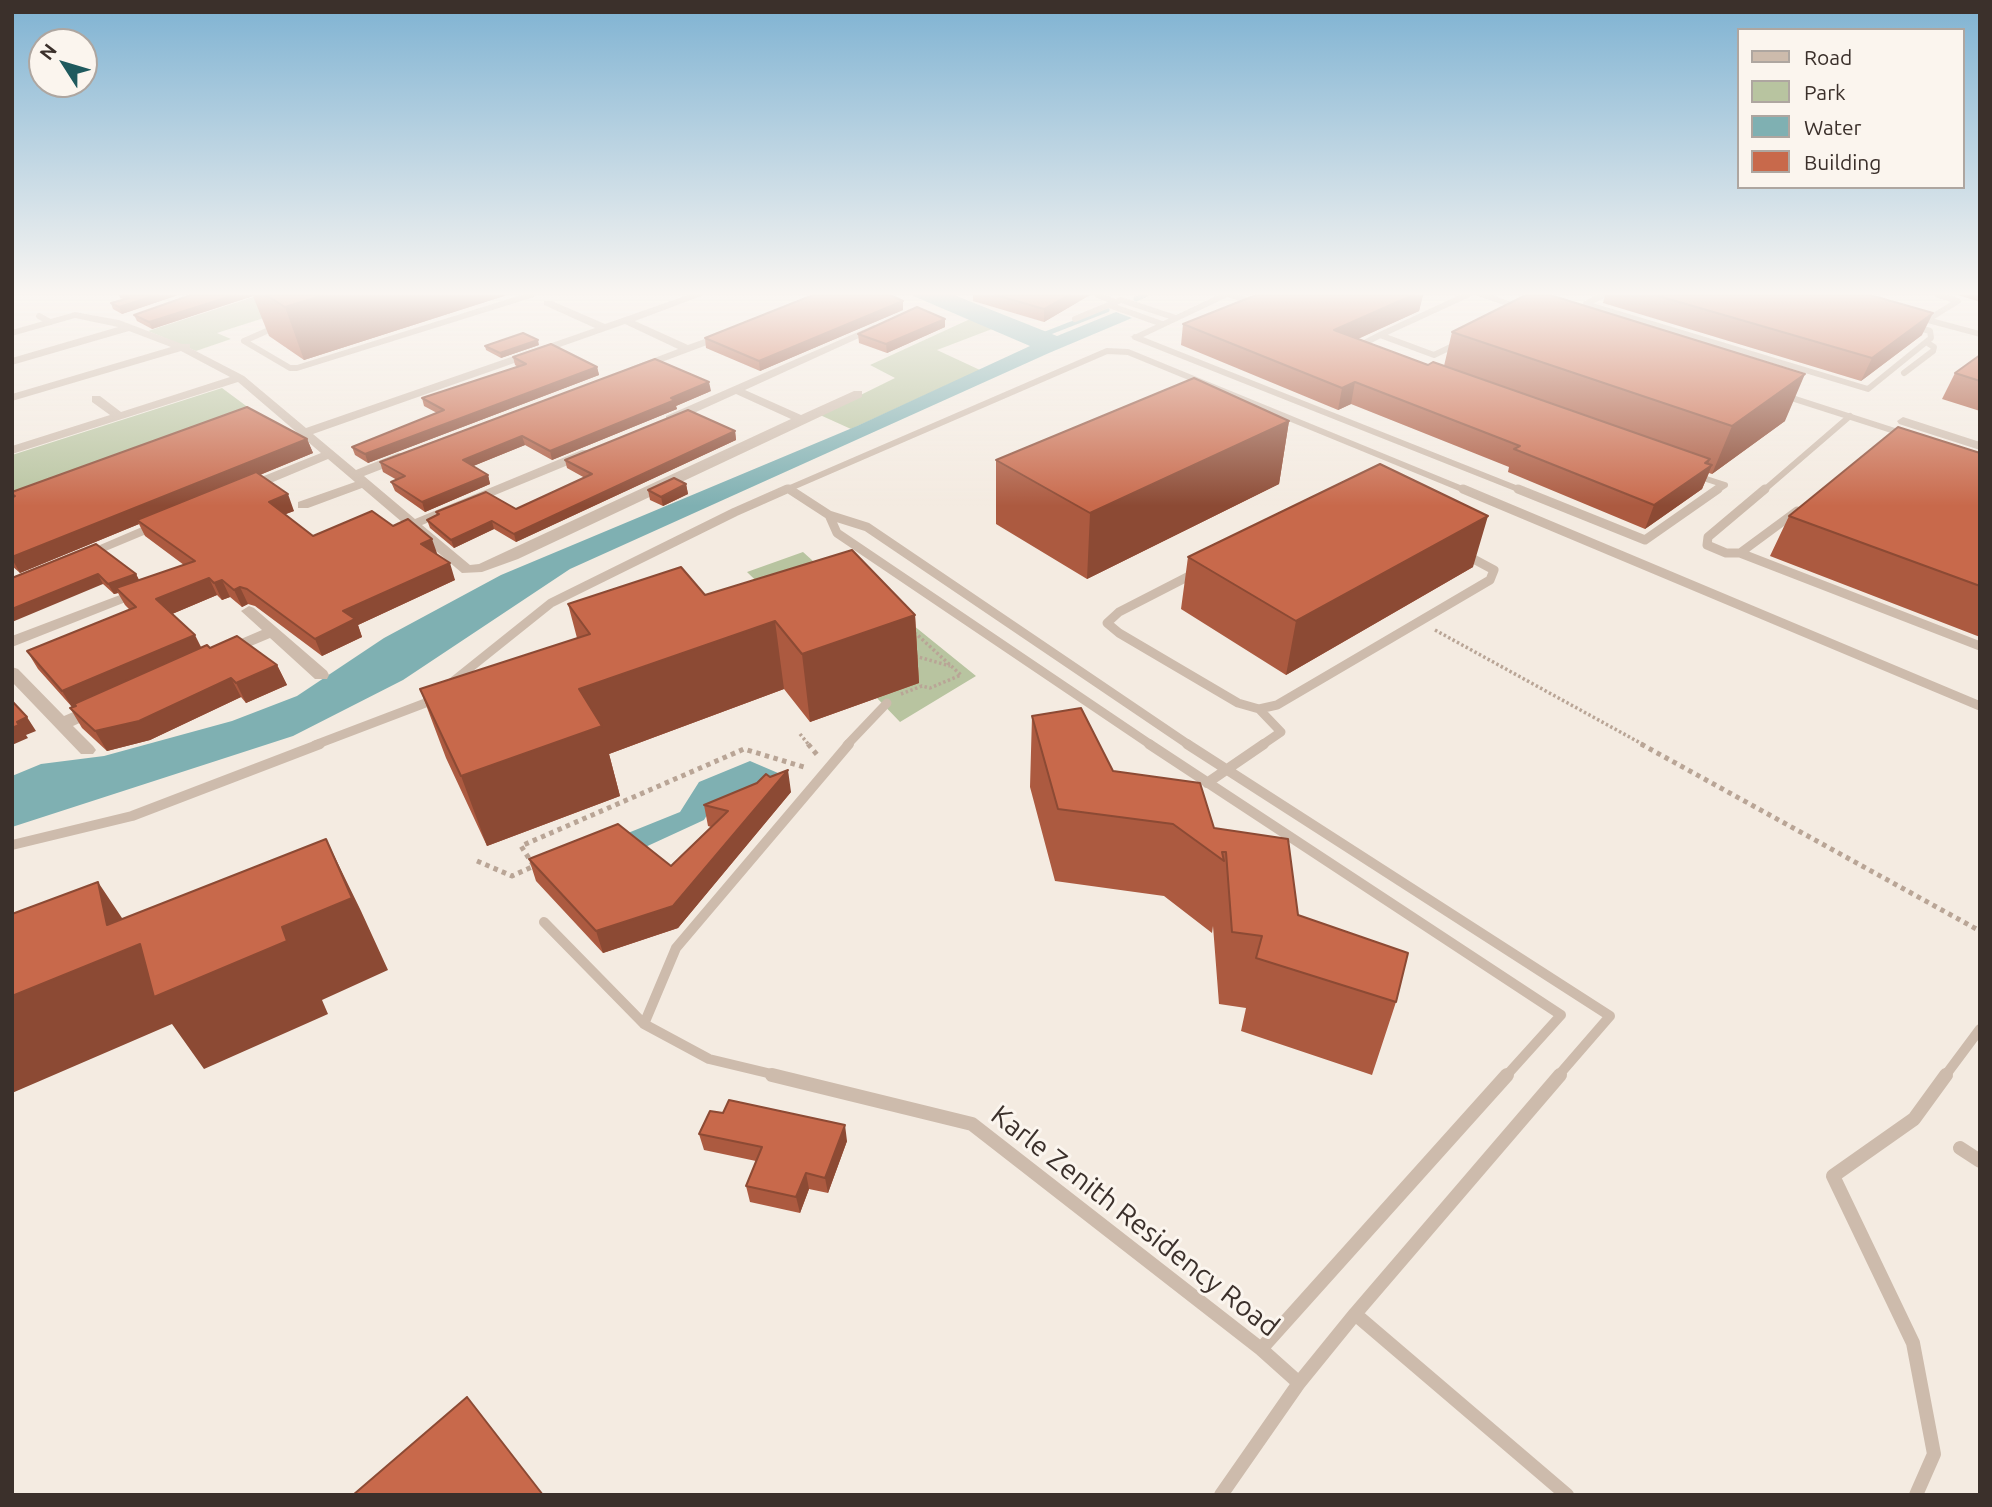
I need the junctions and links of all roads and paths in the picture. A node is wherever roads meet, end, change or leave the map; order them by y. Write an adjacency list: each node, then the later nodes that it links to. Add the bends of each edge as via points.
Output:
1 (120, 365): 19 (street)
2 (220, 365): 16 (street)
3 (285, 365): 4 (lane, via 298,369)
4 (310, 365)
5 (497, 365): 25 (street)
6 (644, 365): 14 (street)
7 (794, 365): 17 (street)
8 (1074, 365): 34 (lane)
9 (1161, 365): 59 (lane)
10 (1206, 365): 32 (lane, via 1645,540 1724,485)
11 (1789, 365): 12 (lane, via 1868,389)
12 (1897, 365)
13 (1914, 365): 15 (lane)
14 (624, 373)
15 (1904, 373)
16 (240, 378): 21 (street); 25 (street)
17 (738, 391): 23 (street); 24 (street)
18 (858, 394): 23 (street)
19 (12, 398)
20 (96, 399): 21 (street)
21 (119, 416): 28 (street)
22 (1850, 416): 26 (street, via 1769,385); 31 (street, via 1896,435); 42 (lane, via 1708,537 1710,547)
23 (801, 419): 40 (street, via 482,569 462,569)
24 (662, 422)
25 (303, 433): 30 (street)
26 (1980, 446)
27 (600, 448): 40 (street)
28 (12, 450)
29 (418, 451): 33 (street)
30 (329, 454): 33 (street); 35 (street)
31 (1980, 458)
32 (1686, 472)
33 (359, 479): 36 (street); 40 (street)
34 (788, 489): 38 (lane); 67 (lane, via 551,603 428,702 132,816)
35 (227, 496)
36 (303, 505)
37 (1806, 505): 42 (lane)
38 (829, 516): 65 (lane, via 867,527); 66 (lane, via 837,533)
39 (177, 517): 43 (street)
40 (411, 526)
41 (1453, 548): 47 (lane, via 1494,570 1490,580)
42 (1740, 553): 51 (lane)
43 (63, 563)
44 (1202, 569): 60 (lane, via 1119,612 1107,623 1238,703)
45 (152, 587): 50 (street)
46 (248, 611): 49 (street)
47 (1419, 620): 60 (lane, via 1277,705); 70 (path)
48 (909, 627): 54 (path)
49 (271, 632): 53 (street); 56 (street)
50 (12, 642)
51 (1980, 646)
52 (905, 653): 54 (path)
53 (210, 659)
54 (951, 666): 58 (path, via 961,675 930,688 922,686)
55 (12, 672): 61 (street)
56 (321, 675)
57 (111, 702): 61 (street)
58 (887, 703): 64 (lane)
59 (1980, 706)
60 (1259, 709): 65 (lane, via 1281,732)
61 (62, 724): 63 (street)
62 (800, 734): 64 (path)
63 (87, 750)
64 (826, 771): 68 (path, via 744,749 521,846 534,866 512,876); 71 (lane, via 676,948)
65 (1227, 771): 66 (lane); 75 (lane, via 1610,1016)
66 (1207, 783): 76 (lane, via 1561,1015)
67 (12, 845)
68 (477, 861)
69 (544, 922): 71 (lane, Karle Zenith Residency Road)
70 (1980, 931)
71 (644, 1024): 76 (lane, Karle Zenith Residency Road, via 709,1059 972,1124)
72 (1980, 1029): 80 (lane, via 1914,1119 1833,1176 1913,1343 1934,1454)
73 (1960, 1148): 74 (lane)
74 (1980, 1161)
75 (1355, 1314): 77 (lane); 79 (lane)
76 (1261, 1349): 77 (lane, Karle Zenith Residency Road)
77 (1299, 1383): 78 (lane)
78 (1221, 1495)
79 (1567, 1495)
80 (1916, 1495)

